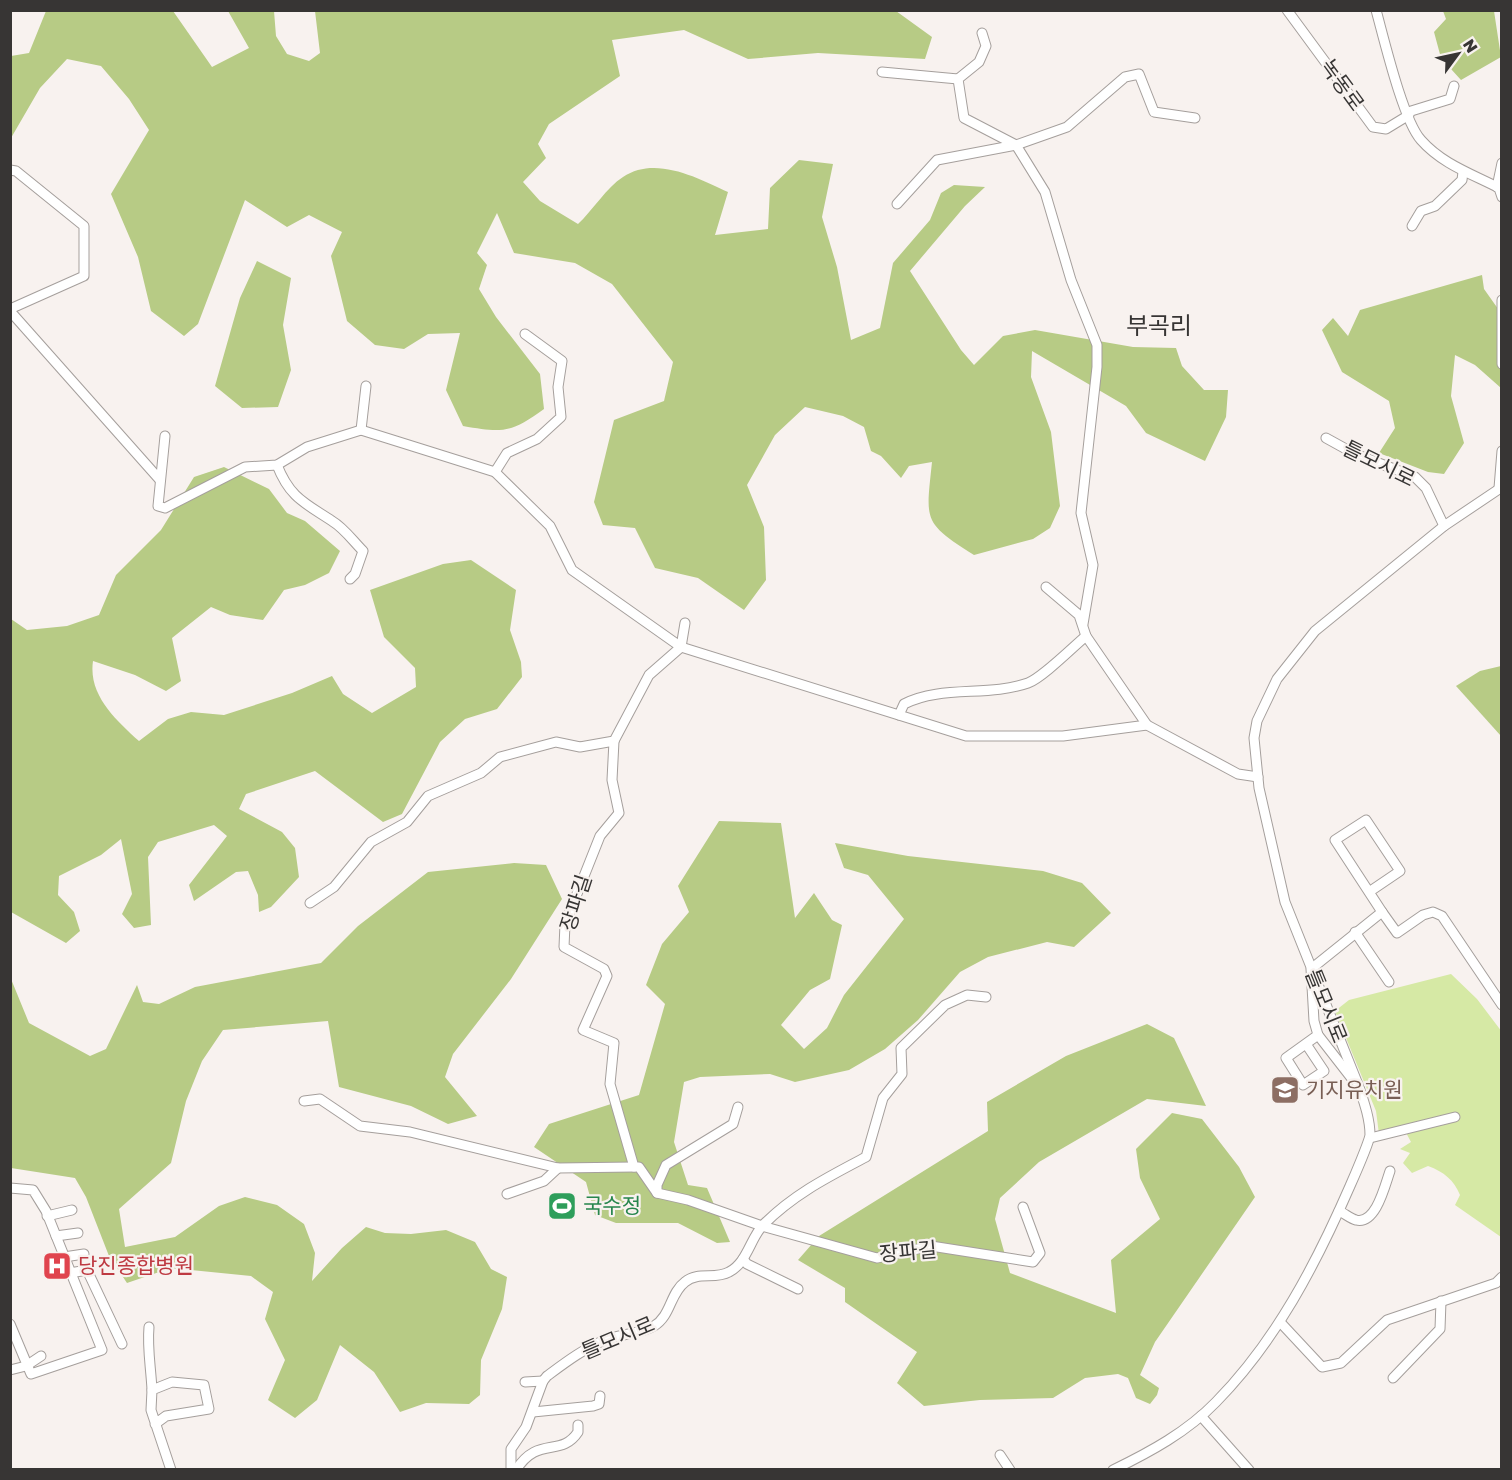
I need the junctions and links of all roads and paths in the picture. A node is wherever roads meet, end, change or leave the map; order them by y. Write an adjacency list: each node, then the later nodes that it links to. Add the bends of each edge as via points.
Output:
1 (1287, 10): 7 (street, 녹동로, via 1373,127 1386,129)
2 (1376, 10): 7 (street)
3 (982, 33): 5 (street, via 986,46 979,62)
4 (882, 72): 5 (street)
5 (958, 79): 9 (street, via 964,118)
6 (1454, 86): 7 (street, 녹동로, via 1450,99)
7 (1408, 113): 12 (street, via 1420,140)
8 (1195, 118): 9 (street, via 1154,112 1139,74 1125,77 1067,127)
9 (1016, 145): 15 (street, via 937,160); 34 (street, via 1045,192 1071,280 1097,345 1081,513 1093,565)
10 (1502, 163): 13 (street)
11 (10, 170): 18 (street, via 84,226 84,276)
12 (1463, 172): 13 (street); 16 (street, via 1462,180 1435,206 1421,212)
13 (1497, 187): 14 (street)
14 (1502, 197)
15 (897, 204)
16 (1412, 226)
17 (1502, 300): 20 (street)
18 (10, 310): 28 (street)
19 (525, 334): 27 (street, via 562,361 558,387 561,417 537,440 507,453)
20 (1502, 364)
21 (366, 386): 22 (street)
22 (361, 429): 26 (street, via 307,447); 27 (street)
23 (165, 436): 28 (street)
24 (1326, 438): 30 (street, 틀모시로, via 1355,454 1415,477 1426,488)
25 (1502, 451): 29 (street)
26 (277, 465): 28 (street, via 245,467 165,508 158,506); 31 (street, via 284,482 306,507 334,522 363,551)
27 (495, 472): 36 (street, via 550,526 572,570)
28 (160, 480)
29 (1500, 488): 30 (street, 틀모시로)
30 (1444, 526): 40 (street, 틀모시로, via 1315,631 1296,652 1267,696 1257,722 1254,738)
31 (350, 579)
32 (1046, 587): 34 (street, via 1079,615)
33 (685, 623): 36 (street)
34 (1083, 624): 35 (street)
35 (1086, 636): 37 (street, via 1029,682 967,693 920,695 904,704); 38 (street)
36 (681, 647): 37 (street); 39 (street, via 649,675)
37 (899, 715): 38 (street, via 966,736 1063,736)
38 (1147, 725): 40 (street, via 1238,774)
39 (614, 741): 42 (street, via 580,747 556,742 500,757 481,773 428,796 407,822 371,842 334,887); 56 (street, 장파길, via 612,780 619,813 600,836 565,924 564,947 604,969 607,976 583,1030 614,1043 610,1084)
40 (1258, 777): 45 (street, 틀모시로, via 1285,902)
41 (1369, 892): 41 (street, via 1335,840 1366,820 1400,872); 43 (street)
42 (310, 903)
43 (1382, 912): 44 (street); 48 (street, via 1397,933 1423,915 1432,912 1442,916)
44 (1355, 932): 45 (street); 46 (street)
45 (1311, 969): 49 (street); 51 (street, 틀모시로)
46 (1389, 982)
47 (986, 997): 66 (street, via 967,995 945,1005 901,1048 902,1074 883,1098 866,1157 793,1197)
48 (1502, 1005)
49 (1318, 1035): 50 (street); 51 (street)
50 (1306, 1044): 50 (street, via 1286,1058 1303,1085 1323,1071)
51 (1359, 1086): 55 (street, 틀모시로)
52 (304, 1101): 57 (street, via 320,1099 360,1126 410,1132)
53 (738, 1107): 60 (street, via 733,1124 666,1165)
54 (1455, 1117): 55 (street)
55 (1370, 1138): 64 (street)
56 (634, 1167): 57 (street); 60 (street, 장파길, via 639,1167)
57 (558, 1168): 61 (street, via 544,1181)
58 (1390, 1172): 64 (street, via 1373,1214 1366,1220 1357,1221)
59 (10, 1188): 65 (street, via 33,1190)
60 (657, 1193): 66 (street, 장파길, via 699,1203)
61 (507, 1194)
62 (1023, 1207): 66 (street, 장파길, via 1040,1252 1034,1262 931,1246 877,1258)
63 (72, 1210): 65 (street)
64 (1339, 1211): 76 (street)
65 (47, 1216): 68 (street)
66 (762, 1226): 71 (street)
67 (78, 1233): 68 (street)
68 (56, 1236): 70 (street)
69 (84, 1254): 70 (street)
70 (64, 1257): 72 (street)
71 (743, 1259): 74 (street); 85 (street, 틀모시로, via 729,1272 691,1277 682,1284 664,1318 653,1327 580,1351)
72 (70, 1273): 79 (street, via 87,1270); 81 (street, via 102,1350 32,1374)
73 (1500, 1283): 75 (street)
74 (798, 1289)
75 (1441, 1301): 76 (street, via 1387,1320 1341,1363 1331,1367 1322,1367); 83 (street, via 1440,1329)
76 (1280, 1322): 89 (street)
77 (10, 1324): 81 (street)
78 (149, 1327): 86 (street)
79 (122, 1344)
80 (41, 1356): 81 (street)
81 (28, 1365): 82 (street)
82 (10, 1370)
83 (1393, 1378)
84 (525, 1382): 85 (street)
85 (543, 1382): 88 (street, 틀모시로)
86 (152, 1390): 90 (street); 90 (street, via 172,1382 204,1385 209,1408 166,1416)
87 (600, 1396): 88 (street, via 599,1404 593,1406)
88 (532, 1412): 94 (street, 틀모시로, via 511,1449)
89 (1201, 1416): 97 (street); 98 (street)
90 (155, 1424): 93 (street)
91 (578, 1425): 95 (street, via 578,1432 567,1444 537,1449)
92 (1000, 1455): 96 (street)
93 (171, 1470)
94 (511, 1470)
95 (516, 1470)
96 (1010, 1470)
97 (1113, 1470)
98 (1249, 1470)

